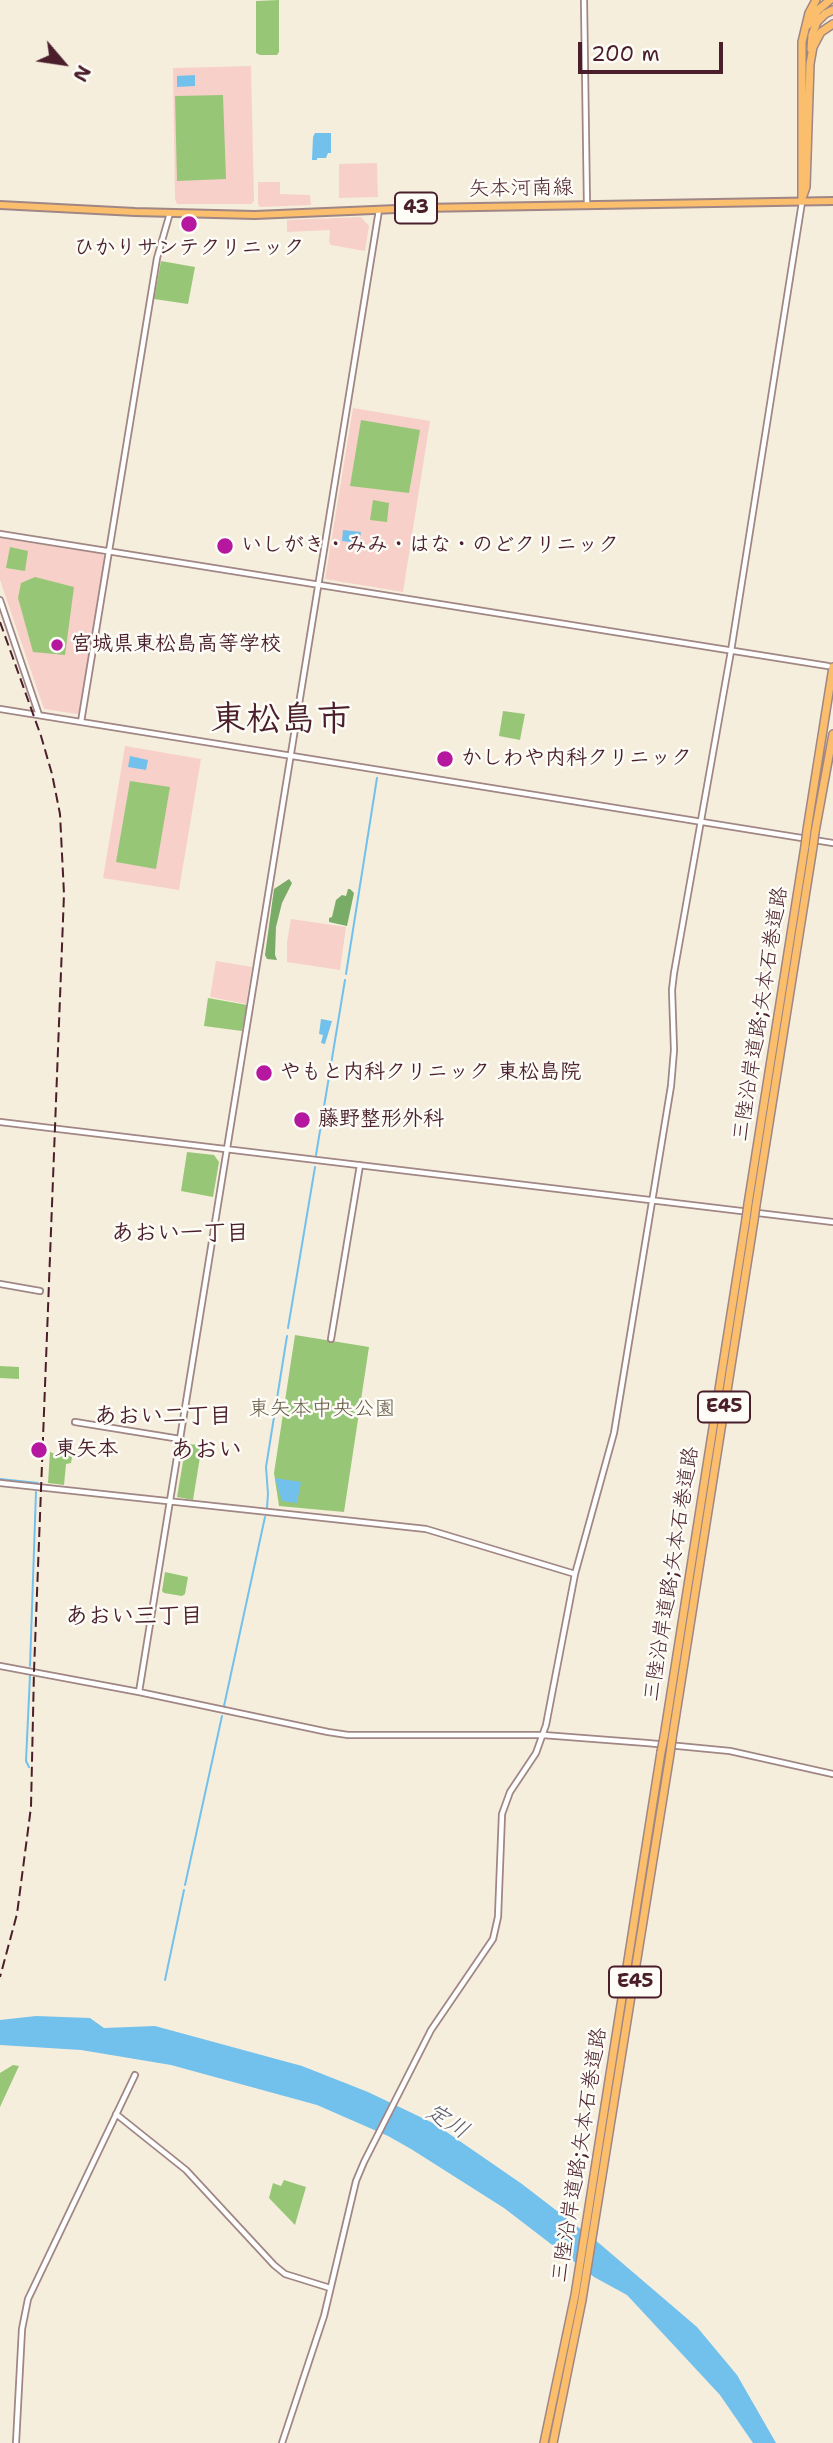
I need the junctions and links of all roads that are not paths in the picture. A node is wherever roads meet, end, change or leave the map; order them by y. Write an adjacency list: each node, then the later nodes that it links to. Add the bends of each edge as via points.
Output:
1 (584, 0): 11 (street)
2 (817, 0): 6 (highway)
3 (830, 0): 6 (highway, via 812,19)
4 (833, 10): 7 (highway, via 817,22)
5 (833, 24): 7 (highway, via 821,32)
6 (802, 42): 8 (highway)
7 (810, 64): 8 (highway)
8 (802, 201): 9 (main road, 矢本河南線 / 43); 11 (main road, 矢本河南線 / 43); 18 (street)
9 (833, 201)
10 (0, 205): 13 (main road, 矢本河南線 / 43)
11 (587, 205): 12 (main road, 矢本河南線 / 43)
12 (379, 210): 13 (main road, 矢本河南線 / 43); 16 (street)
13 (170, 213): 15 (street, via 157,258)
14 (0, 534): 15 (street)
15 (109, 551): 16 (street); 22 (street)
16 (317, 585): 18 (street); 24 (street)
17 (0, 600): 21 (street)
18 (731, 651): 19 (street); 25 (street)
19 (830, 667): 26 (highway, 三陸沿岸道路;矢本石巻道路 / E45)
20 (0, 709): 21 (street)
21 (39, 715): 22 (street)
22 (81, 722): 24 (street)
23 (833, 734): 26 (highway, 三陸沿岸道路;矢本石巻道路 / E45)
24 (291, 755): 25 (street); 29 (street)
25 (702, 821): 27 (street); 31 (street, via 674,973 673,1068)
26 (811, 831): 46 (highway, 三陸沿岸道路;矢本石巻道路 / E45, bridge)
27 (833, 843)
28 (0, 1122): 29 (street)
29 (228, 1150): 30 (street); 39 (street)
30 (360, 1165): 31 (street); 35 (street)
31 (652, 1200): 32 (street); 42 (street, via 614,1433)
32 (833, 1222)
33 (0, 1284): 34 (street)
34 (40, 1291)
35 (331, 1339)
36 (733, 1404): 37 (street)
37 (741, 1406)
38 (75, 1422): 39 (street)
39 (180, 1439): 41 (street)
40 (0, 1483): 41 (street)
41 (170, 1502): 42 (street, via 433,1530); 44 (street)
42 (575, 1574): 45 (street)
43 (0, 1666): 44 (street)
44 (139, 1692): 45 (street, via 348,1735)
45 (543, 1735): 47 (street, via 730,1751); 50 (street, via 502,1814 493,1939 431,2030 377,2136 356,2181)
46 (666, 1753): 53 (highway, 三陸沿岸道路;矢本石巻道路 / E45, via 575,2295); 54 (highway, 三陸沿岸道路;矢本石巻道路 / E45, via 597,2210)
47 (833, 1774)
48 (135, 2075): 49 (street)
49 (116, 2114): 50 (street, via 186,2171 285,2274); 51 (street, via 28,2299)
50 (330, 2288): 52 (street)
51 (16, 2443)
52 (282, 2443)
53 (544, 2443)
54 (553, 2443)

